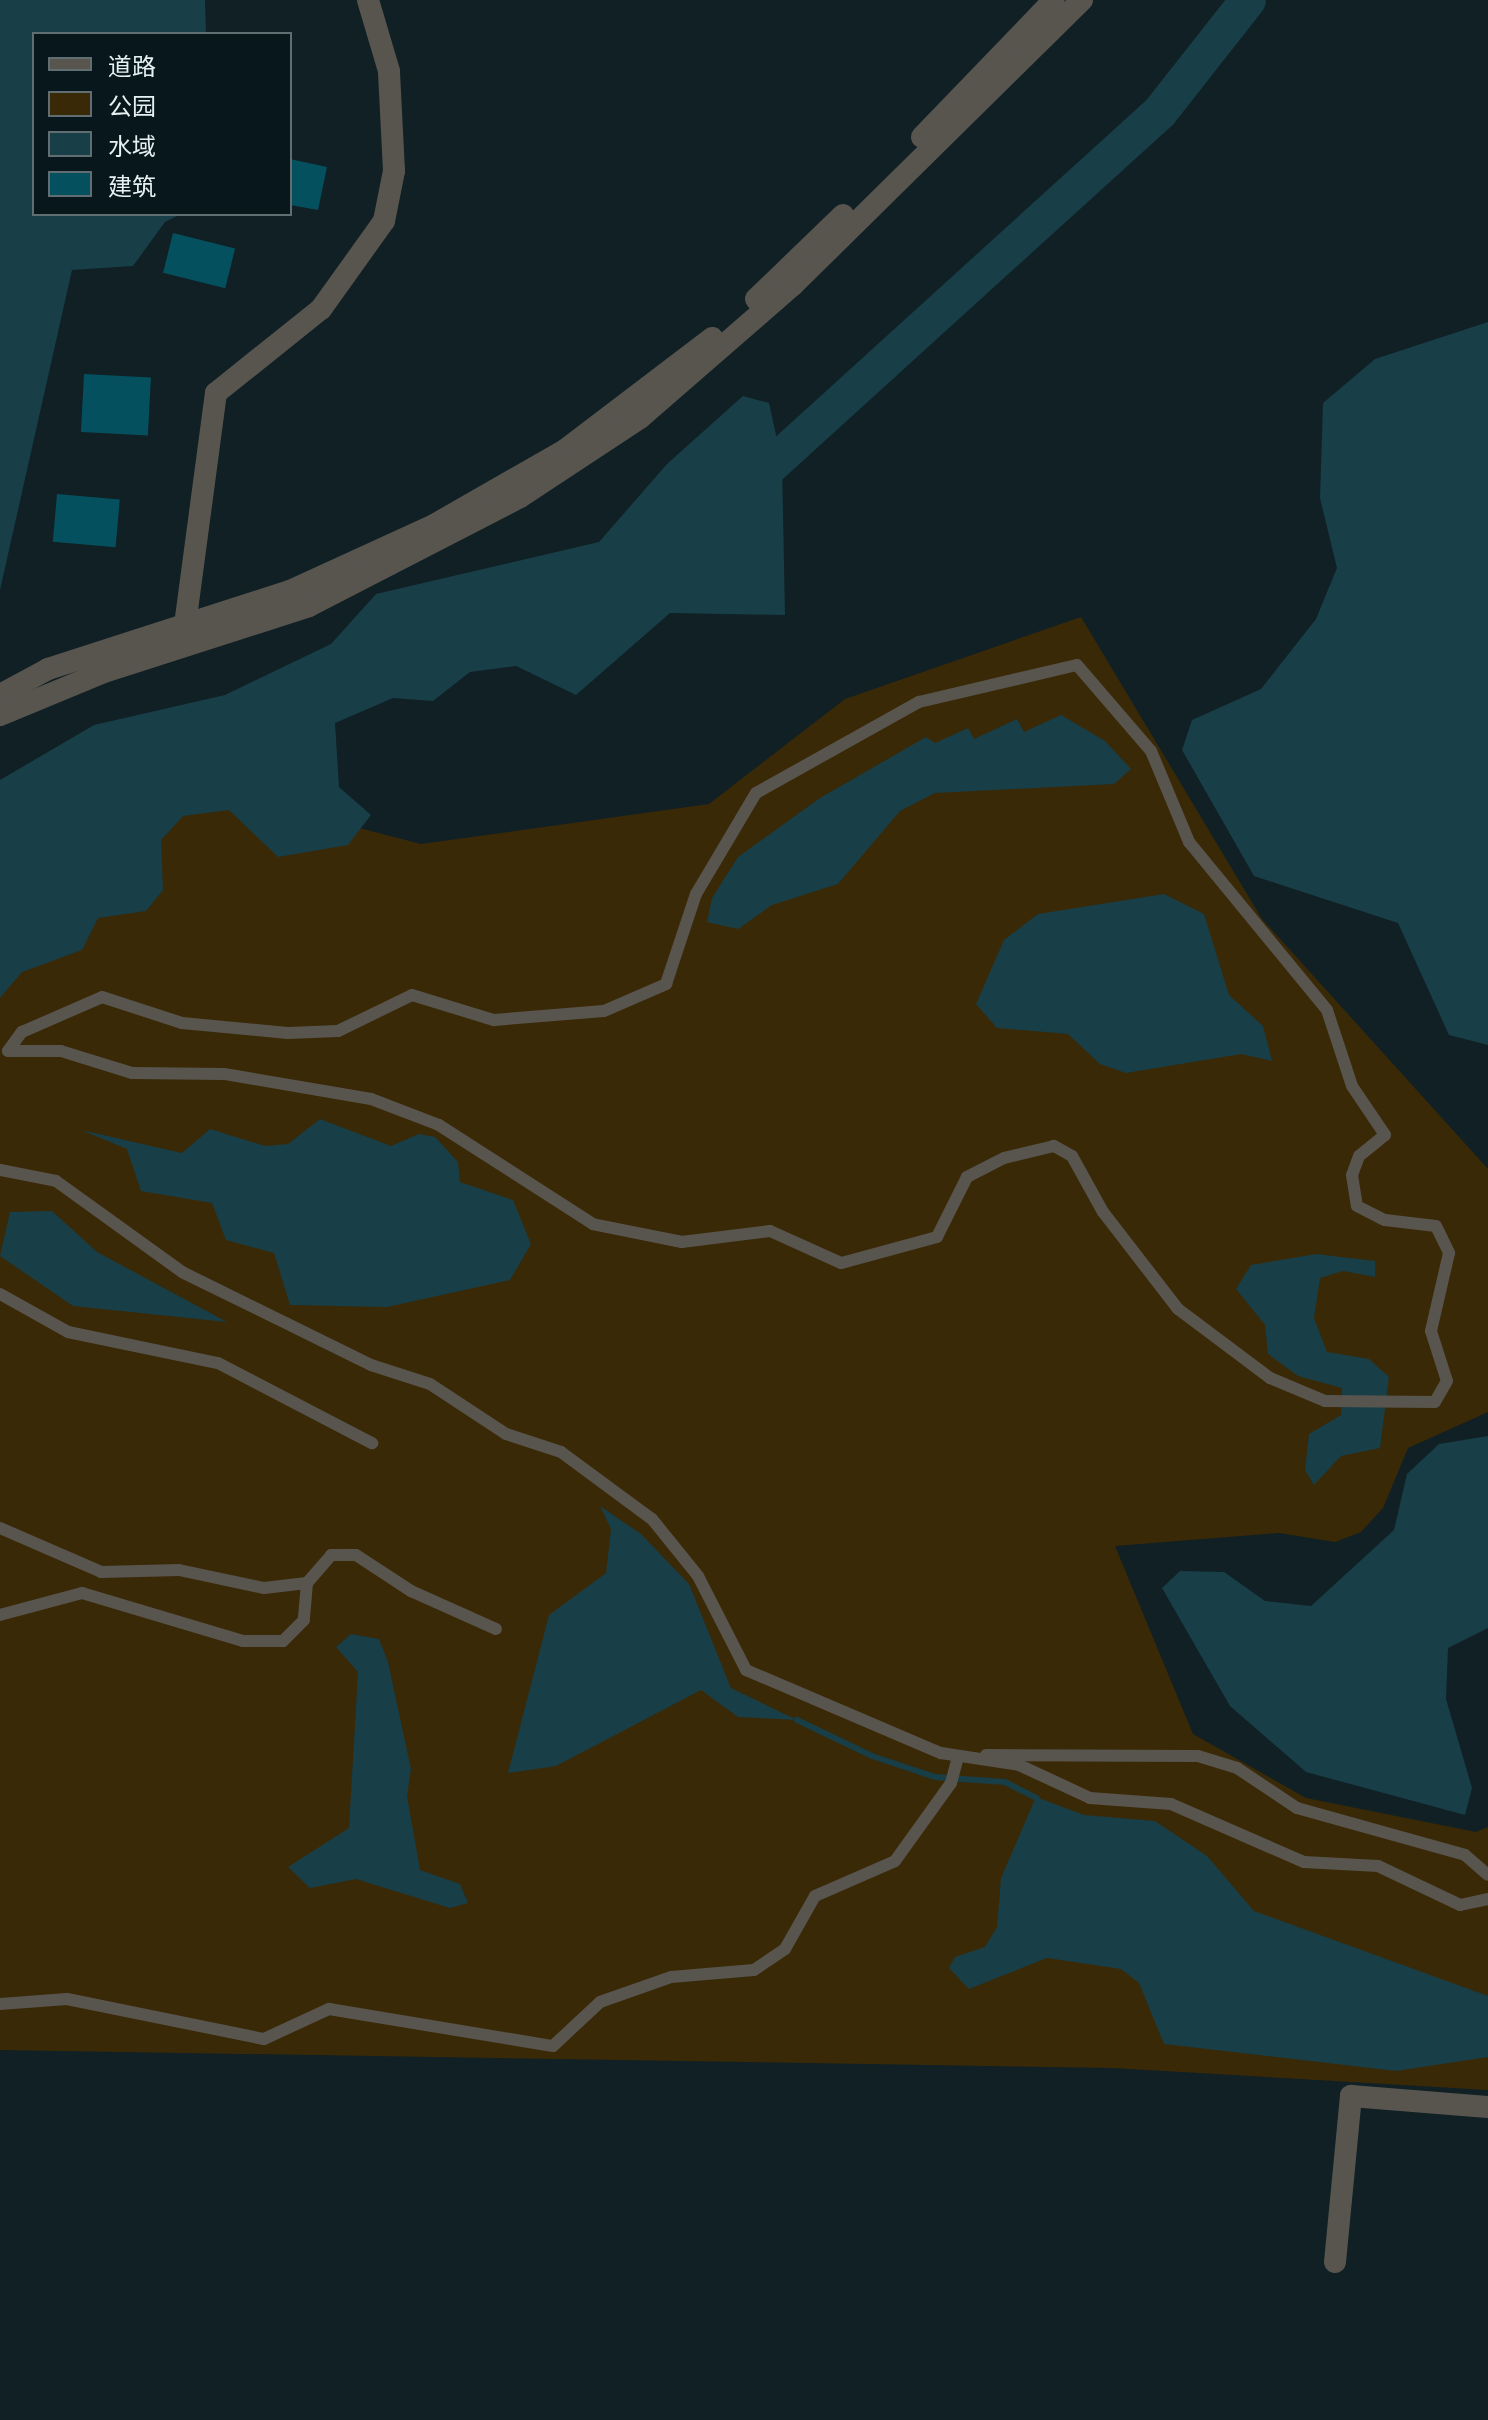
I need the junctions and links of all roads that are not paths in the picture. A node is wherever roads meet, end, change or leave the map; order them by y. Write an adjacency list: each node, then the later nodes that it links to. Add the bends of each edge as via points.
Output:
1 (368, 0): 4 (street, via 389,71 394,171 384,221 321,309 216,393)
2 (1054, 0): 4 (street, via 733,322 565,450 434,525)
3 (1082, 0): 4 (street, via 793,285 640,418 422,550 309,606)
4 (190, 635): 5 (street, via 48,669); 6 (street)
5 (0, 695)
6 (0, 715)
7 (4, 1056): 7 (lane, via 22,1032 102,997 182,1023 288,1033 338,1031 412,995 494,1020 604,1011 666,984 696,894 756,793 919,702 1077,665 1151,751 1189,842 1327,1010 1352,1086 1385,1135 1359,1156 1352,1175 1357,1206 1385,1220 1436,1226 1449,1253 1431,1331 1447,1381 1435,1402 1396,1404 1325,1401 1270,1378 1178,1309 1103,1212 1072,1156 1054,1146 1004,1158 967,1177 937,1237 841,1263 770,1231 682,1242 593,1224 439,1125 371,1099 224,1074 132,1073 61,1051)
8 (0, 1170): 15 (lane, via 56,1181 182,1272 371,1365 430,1384 506,1434 561,1452 652,1519 698,1576 746,1670 902,1741)
9 (0, 1294): 10 (lane, via 68,1332 218,1363)
10 (372, 1443)
11 (0, 1528): 12 (lane, via 101,1572 179,1570 264,1588)
12 (307, 1583): 13 (lane, via 304,1620 283,1641 243,1641 82,1593); 14 (lane, via 331,1555 356,1555 411,1591)
13 (0, 1615)
14 (496, 1629)
15 (958, 1756): 16 (lane, via 1198,1756 1237,1768 1297,1808 1465,1855); 17 (lane, via 1019,1765 1090,1798 1171,1804 1304,1862 1378,1866 1460,1905); 18 (lane, via 951,1783 895,1861 815,1896 785,1949 754,1970 671,1977 600,2002 553,2046 329,2009 264,2039 67,1999)
16 (1488, 1875)
17 (1488, 1899)
18 (0, 2004)
19 (1488, 2107): 20 (street, via 1351,2096)
20 (1335, 2262)

